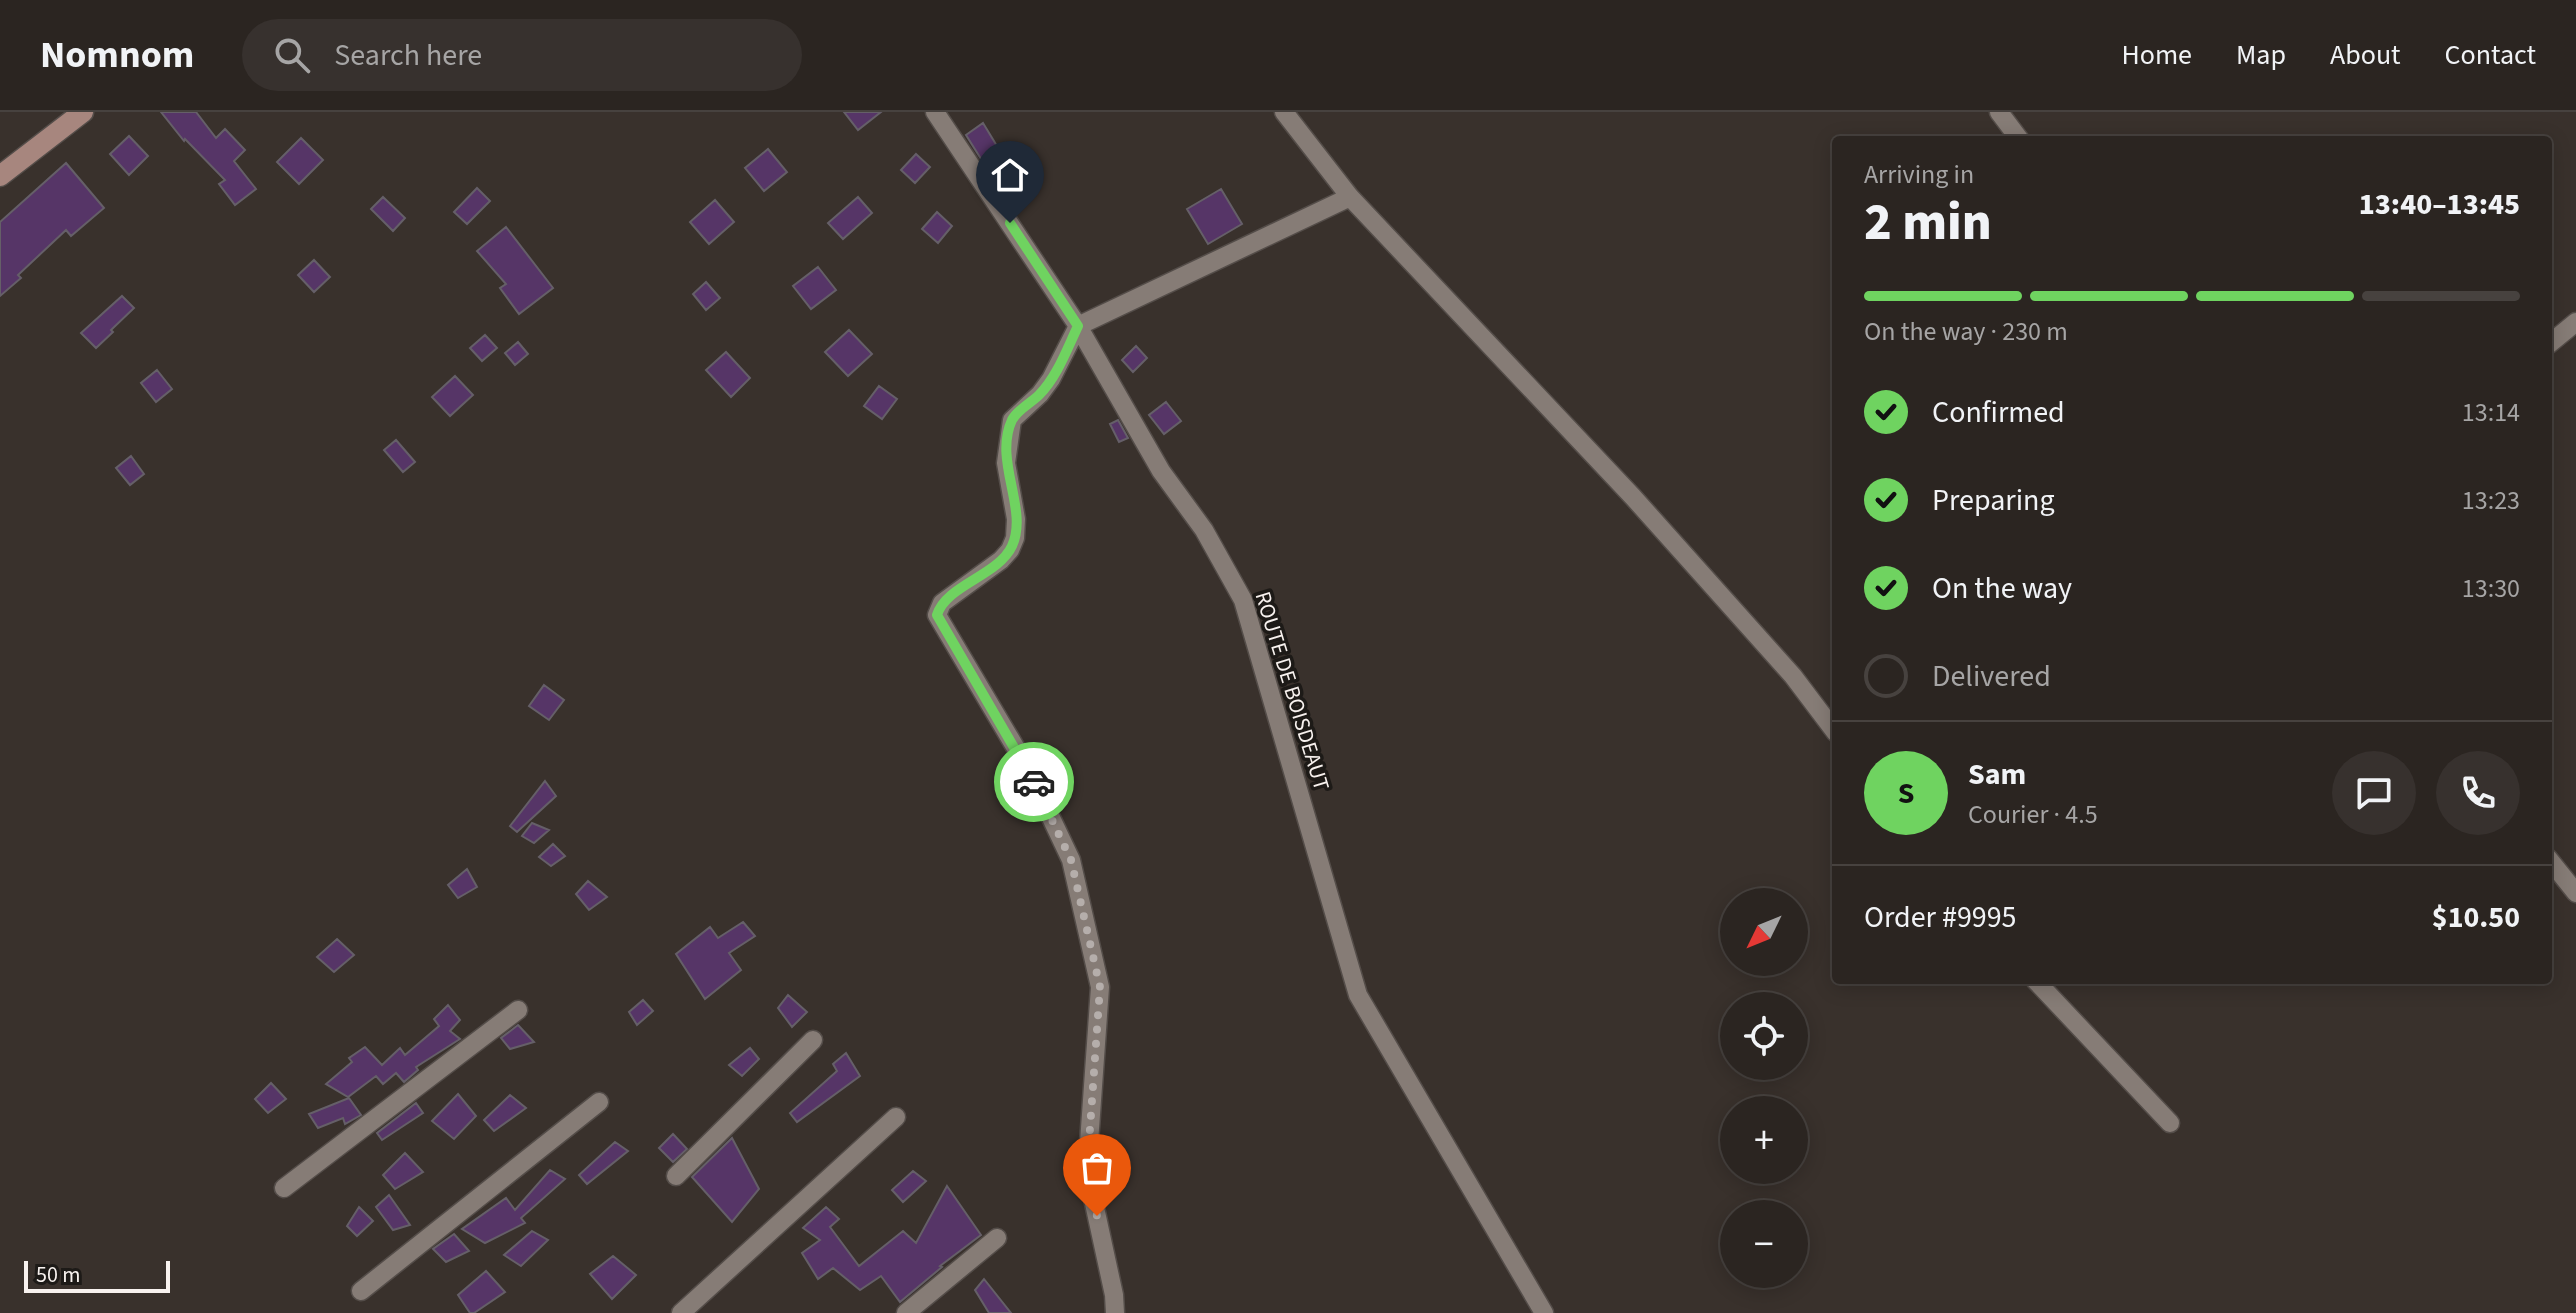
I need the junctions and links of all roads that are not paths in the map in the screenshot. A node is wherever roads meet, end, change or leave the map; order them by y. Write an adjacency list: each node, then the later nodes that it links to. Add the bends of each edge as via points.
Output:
1 (83, 112): 6 (street)
2 (935, 112): 9 (street, ROUTE DE BOISDEAUT)
3 (1284, 112): 7 (street)
4 (1999, 112): 5 (street)
5 (2017, 136)
6 (0, 176)
7 (1350, 197): 9 (street); 11 (street, via 1633,497 1793,676)
8 (2576, 322): 10 (street)
9 (1078, 326): 26 (street, via 1051,379 1012,420 1006,463 1016,519 1010,550 942,603 937,615 1027,767 1071,860 1100,987 1087,1171); 27 (street, ROUTE DE BOISDEAUT, via 1243,600 1358,995)
10 (2552, 342)
11 (1832, 728)
12 (2552, 863): 13 (street)
13 (2576, 893)
14 (2039, 984): 19 (street)
15 (518, 1010): 21 (street)
16 (813, 1040): 20 (street)
17 (599, 1102): 23 (street)
18 (896, 1117): 24 (street)
19 (2170, 1123)
20 (676, 1176)
21 (284, 1188)
22 (997, 1238): 25 (street)
23 (361, 1291)
24 (681, 1313)
25 (906, 1313)
26 (1115, 1313)
27 (1544, 1313)

